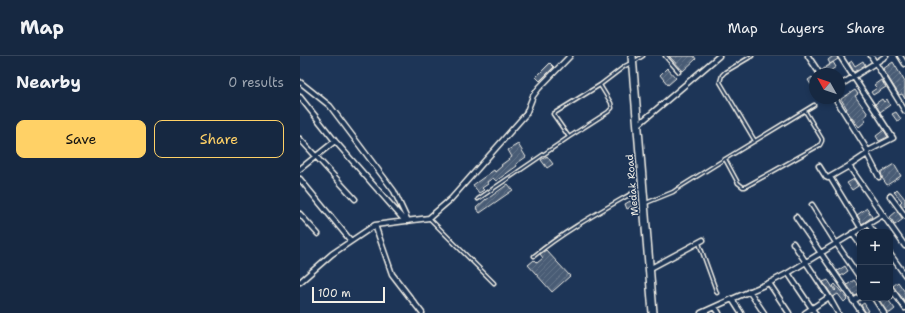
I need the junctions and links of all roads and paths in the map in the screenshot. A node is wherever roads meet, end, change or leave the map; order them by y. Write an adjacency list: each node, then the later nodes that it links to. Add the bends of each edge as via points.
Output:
1 (570, 56): 51 (street, via 539,88 526,114 451,199)
2 (643, 56): 11 (lane)
3 (665, 56): 15 (lane)
4 (719, 56): 27 (street)
5 (752, 56): 31 (lane, via 725,72 720,82)
6 (808, 56): 14 (street)
7 (840, 56): 16 (street)
8 (871, 56): 12 (street)
9 (886, 56): 12 (street)
10 (900, 56): 13 (street)
11 (632, 59): 19 (lane); 27 (main road, Medak Road)
12 (875, 63): 16 (street); 26 (street)
13 (905, 64)
14 (816, 68)
15 (680, 72)
16 (853, 77): 18 (street); 32 (street, via 893,138)
17 (300, 82): 20 (street)
18 (845, 82)
19 (600, 85): 28 (lane, via 612,108); 28 (lane, via 553,114)
20 (304, 86): 21 (street); 52 (street, via 330,106 394,191)
21 (300, 89)
22 (300, 97): 30 (street)
23 (839, 104): 32 (street)
24 (814, 105): 25 (lane)
25 (805, 111): 31 (lane); 34 (lane, via 822,139 820,145 745,187 738,183)
26 (905, 111)
27 (637, 125): 41 (main road, Medak Road)
28 (569, 137): 44 (lane)
29 (300, 140): 33 (street)
30 (334, 141): 33 (street); 52 (street)
31 (755, 141): 34 (lane)
32 (868, 152): 36 (street); 39 (street)
33 (315, 157): 37 (street); 43 (street)
34 (725, 159): 45 (lane, via 673,192)
35 (819, 166): 38 (street, via 826,177)
36 (849, 166): 38 (street); 48 (street)
37 (300, 169)
38 (830, 177): 55 (street)
39 (879, 177)
40 (300, 180): 60 (street)
41 (643, 187): 45 (main road, Medak Road); 66 (lane, via 562,235)
42 (890, 196): 49 (street)
43 (355, 199)
44 (478, 199)
45 (644, 204): 69 (main road, Medak Road)
46 (812, 204): 63 (street)
47 (300, 214): 58 (street)
48 (883, 215): 53 (street); 64 (street)
49 (905, 216)
50 (796, 217): 65 (street)
51 (429, 218): 52 (street); 74 (lane)
52 (407, 221): 54 (street)
53 (868, 224): 55 (street); 56 (street)
54 (375, 225): 60 (street); 87 (street, via 392,274)
55 (861, 228): 57 (street)
56 (872, 229)
57 (852, 233): 59 (street); 63 (street)
58 (318, 234)
59 (857, 240)
60 (351, 241): 73 (street)
61 (701, 241): 69 (street); 78 (lane)
62 (793, 243): 68 (street)
63 (836, 243): 65 (street); 71 (street)
64 (905, 246)
65 (820, 253): 68 (street); 82 (street)
66 (534, 256)
67 (893, 258): 72 (street)
68 (806, 262): 70 (street); 79 (street)
69 (650, 269): 88 (main road, Medak Road)
70 (788, 273): 75 (street); 85 (street)
71 (857, 274)
72 (905, 275)
73 (300, 282)
74 (494, 282)
75 (769, 283): 76 (street); 93 (street)
76 (749, 291): 80 (street); 92 (street)
77 (893, 291): 86 (street)
78 (717, 293)
79 (829, 297): 85 (street); 96 (street)
80 (732, 299): 84 (street); 91 (street)
81 (857, 299): 82 (street)
82 (853, 301): 97 (street)
83 (876, 301): 98 (street)
84 (715, 306): 89 (street); 90 (street)
85 (813, 308): 94 (street); 95 (street)
86 (905, 308)
87 (422, 313)
88 (653, 313)
89 (701, 313)
90 (719, 313)
91 (741, 313)
92 (764, 313)
93 (789, 313)
94 (805, 313)
95 (815, 313)
96 (838, 313)
97 (862, 313)
98 (884, 313)

